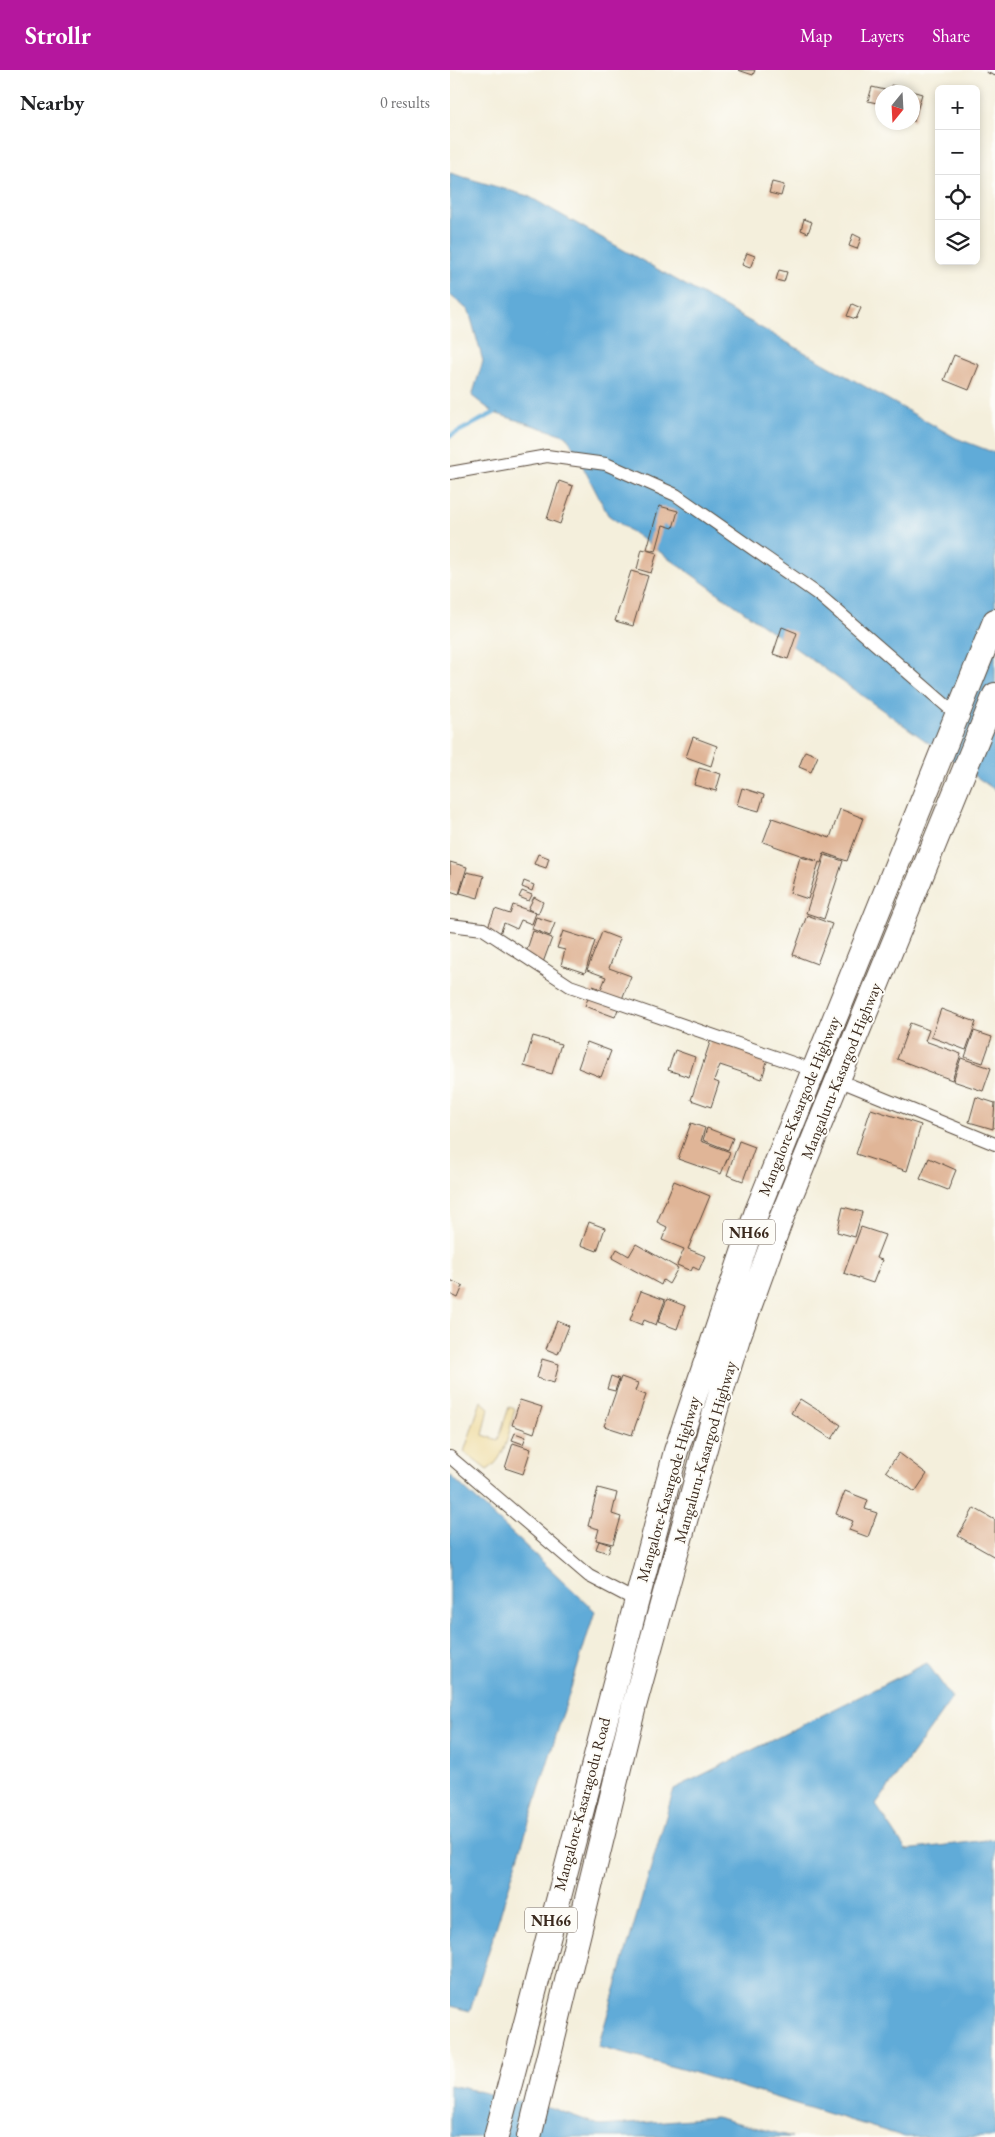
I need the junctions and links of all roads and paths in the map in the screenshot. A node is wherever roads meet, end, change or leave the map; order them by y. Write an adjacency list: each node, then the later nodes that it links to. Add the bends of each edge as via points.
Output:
1 (990, 70): 2 (lane)
2 (995, 72)
3 (450, 473): 6 (street, via 547,456 606,464 676,495 818,595)
4 (995, 622): 6 (highway, NH66)
5 (995, 694): 9 (highway, Mangaluru-Kasargod Highway / NH66)
6 (957, 715): 8 (highway, Mangalore-Kasargode Highway / NH66)
7 (450, 924): 8 (street, via 483,929 570,986)
8 (813, 1070): 12 (highway, Mangalore-Kasargode Highway / NH66, via 757,1210 676,1450)
9 (838, 1080): 10 (street); 15 (highway, Mangaluru-Kasargod Highway / NH66, via 781,1219 738,1338 705,1450 634,1706)
10 (995, 1144)
11 (450, 1457): 12 (street, via 589,1576)
12 (637, 1601): 13 (highway, Mangalore-Kasargode Highway / NH66)
13 (609, 1704): 14 (highway, Mangalore-Kasaragodu Road / NH66)
14 (496, 2137)
15 (529, 2137)

